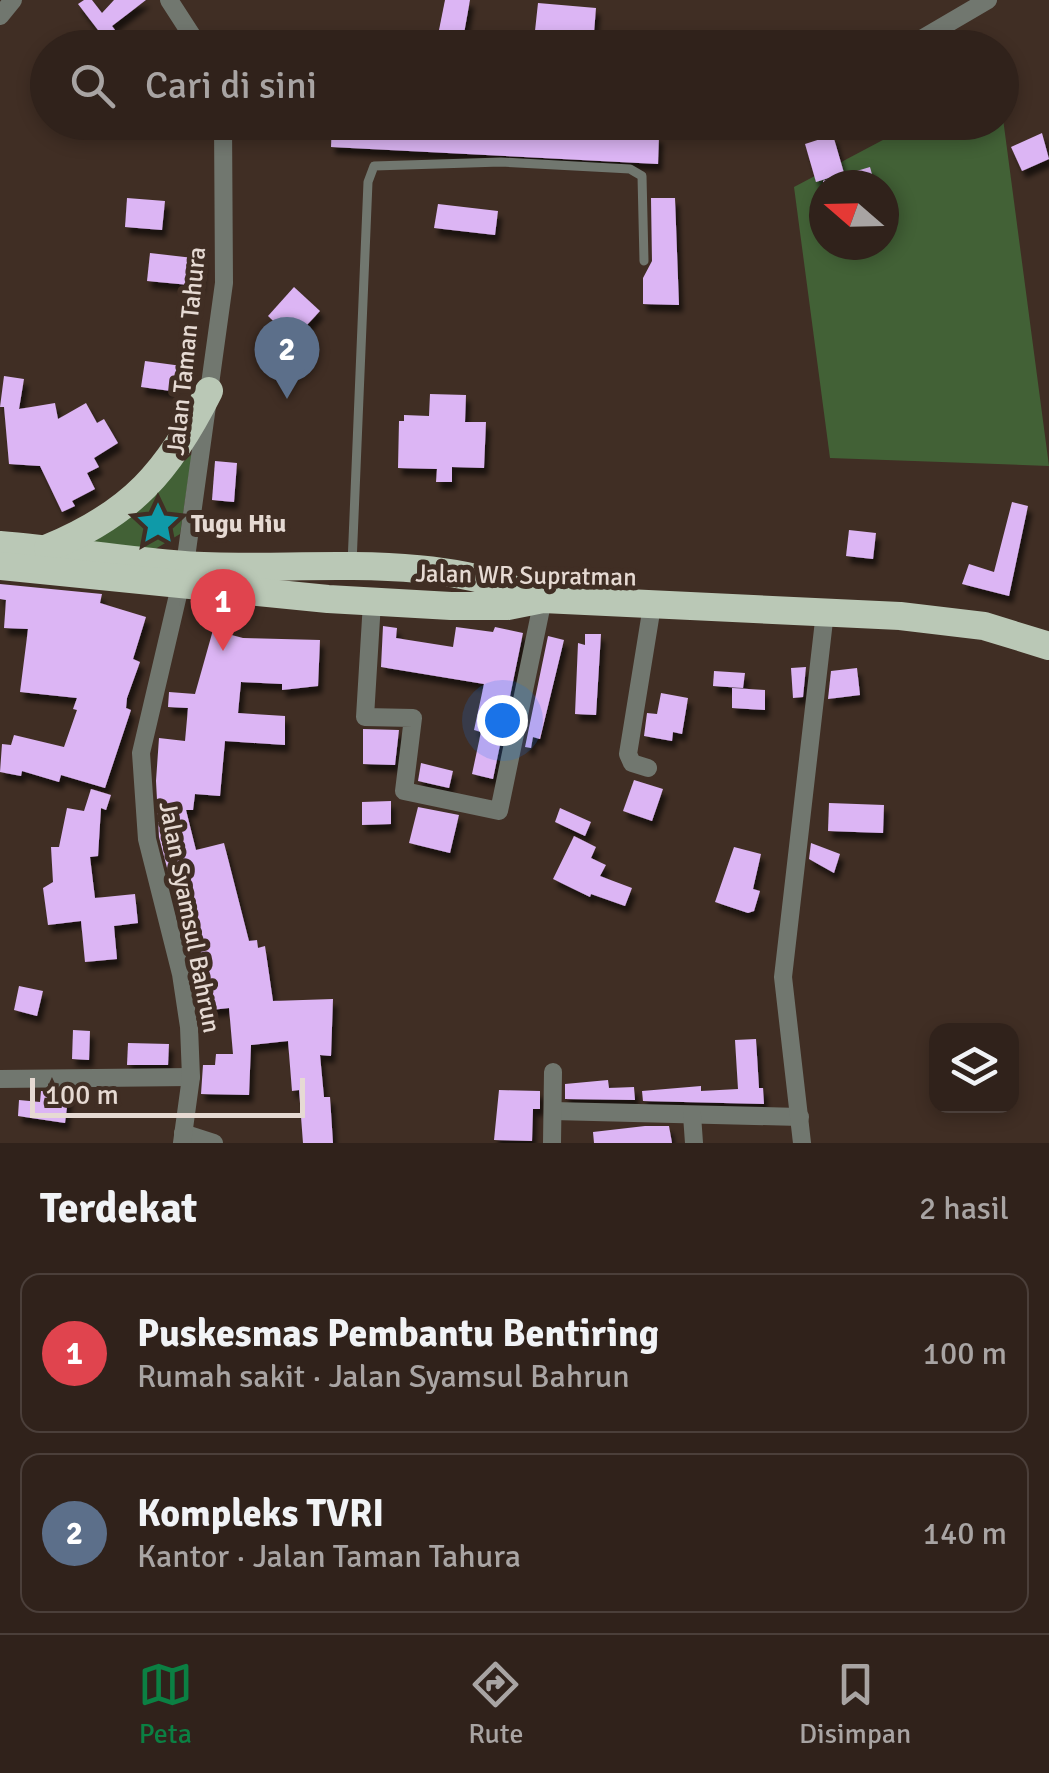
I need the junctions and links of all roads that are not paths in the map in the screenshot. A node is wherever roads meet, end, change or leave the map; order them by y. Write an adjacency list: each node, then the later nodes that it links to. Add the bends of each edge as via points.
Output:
1 (13, 0): 4 (street)
2 (169, 0): 5 (street)
3 (988, 0): 6 (street)
4 (0, 16)
5 (188, 30)
6 (937, 30)
7 (222, 140): 9 (street, Jalan Taman Tahura, via 224,283)
8 (644, 261): 13 (lane, via 642,176 630,169 500,162 374,166 368,182)
9 (208, 392): 11 (highway, via 186,438 145,490 89,531); 14 (street, Jalan Taman Tahura)
10 (0, 545): 11 (highway)
11 (46, 548): 14 (highway)
12 (0, 566): 14 (highway, Jalan WR Supratman)
13 (352, 566): 14 (highway); 15 (highway, via 464,578)
14 (184, 575): 16 (highway, Jalan WR Supratman); 22 (street, Jalan Syamsul Bahrun, via 146,717 141,786 181,974)
15 (538, 599): 16 (highway, Jalan WR Supratman, via 508,606); 16 (street, via 498,810 404,791 413,718 366,717); 17 (highway, Jalan WR Supratman)
16 (372, 602)
17 (652, 606): 18 (highway, Jalan WR Supratman); 20 (street, via 628,754 632,763)
18 (825, 612): 19 (highway, Jalan WR Supratman, via 958,622); 26 (street, via 783,977)
19 (1049, 646)
20 (648, 768)
21 (553, 1072): 24 (street)
22 (190, 1077): 23 (street); 27 (street, Jalan Syamsul Bahrun)
23 (0, 1079)
24 (553, 1111): 25 (street); 29 (street)
25 (692, 1114): 26 (street); 30 (street)
26 (800, 1117): 31 (street)
27 (182, 1138): 28 (street)
28 (214, 1143)
29 (552, 1143)
30 (694, 1143)
31 (802, 1143)

